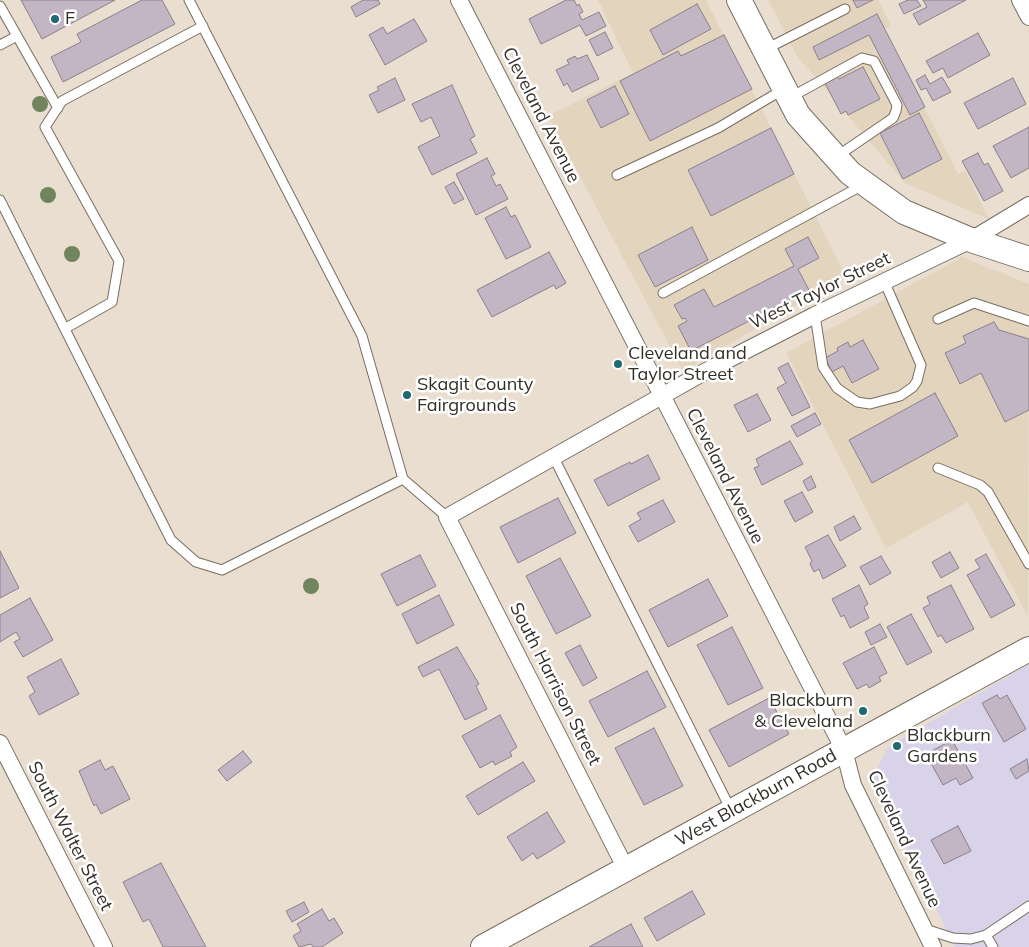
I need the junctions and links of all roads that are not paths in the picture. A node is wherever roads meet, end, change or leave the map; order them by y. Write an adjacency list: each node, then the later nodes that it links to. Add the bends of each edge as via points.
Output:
1 (190, 0): 8 (lane)
2 (459, 0): 27 (street, Cleveland Avenue)
3 (738, 0): 11 (street)
4 (1020, 0): 7 (street)
5 (0, 6): 9 (lane)
6 (845, 9): 11 (lane)
7 (1029, 16)
8 (203, 26): 13 (lane, via 62,101); 30 (lane, via 362,336)
9 (17, 36): 10 (lane); 13 (lane)
10 (0, 45)
11 (764, 50): 12 (street)
12 (787, 94): 14 (street, via 798,115); 14 (lane, via 862,58 874,61 897,105 896,111 892,118); 15 (lane)
13 (58, 108): 26 (lane, via 45,127 119,261 112,302)
14 (835, 157): 16 (street, via 850,174)
15 (617, 175)
16 (865, 184): 19 (street, via 904,212); 22 (lane)
17 (0, 200): 26 (lane)
18 (1029, 205): 19 (street, West Taylor Street)
19 (971, 240): 20 (street); 21 (street, West Taylor Street)
20 (1029, 259)
21 (884, 282): 23 (street, West Taylor Street); 23 (lane, via 920,365 918,381 907,392 870,404 857,402 837,388 823,367)
22 (663, 293)
23 (814, 315): 27 (street, West Taylor Street)
24 (938, 319): 25 (lane, via 974,302)
25 (1029, 321)
26 (66, 328): 30 (lane, via 171,540 196,562 222,570)
27 (662, 397): 28 (street, West Taylor Street); 35 (street, Cleveland Avenue)
28 (554, 458): 31 (street, West Taylor Street); 36 (lane)
29 (938, 468): 32 (lane, via 988,492)
30 (403, 479): 31 (lane)
31 (447, 517): 37 (street, South Harrison Street)
32 (1029, 564)
33 (1029, 649): 35 (street, West Blackburn Road)
34 (0, 743): 41 (street, South Walter Street)
35 (844, 750): 36 (street, West Blackburn Road); 39 (street, Cleveland Avenue, via 853,785)
36 (732, 811): 37 (street, West Blackburn Road)
37 (626, 870): 42 (street, West Blackburn Road)
38 (1029, 906): 40 (lane)
39 (923, 928): 40 (lane, via 954,938 970,939); 43 (street, Cleveland Avenue)
40 (986, 934): 44 (lane)
41 (104, 947)
42 (483, 947)
43 (933, 947)
44 (993, 947)

